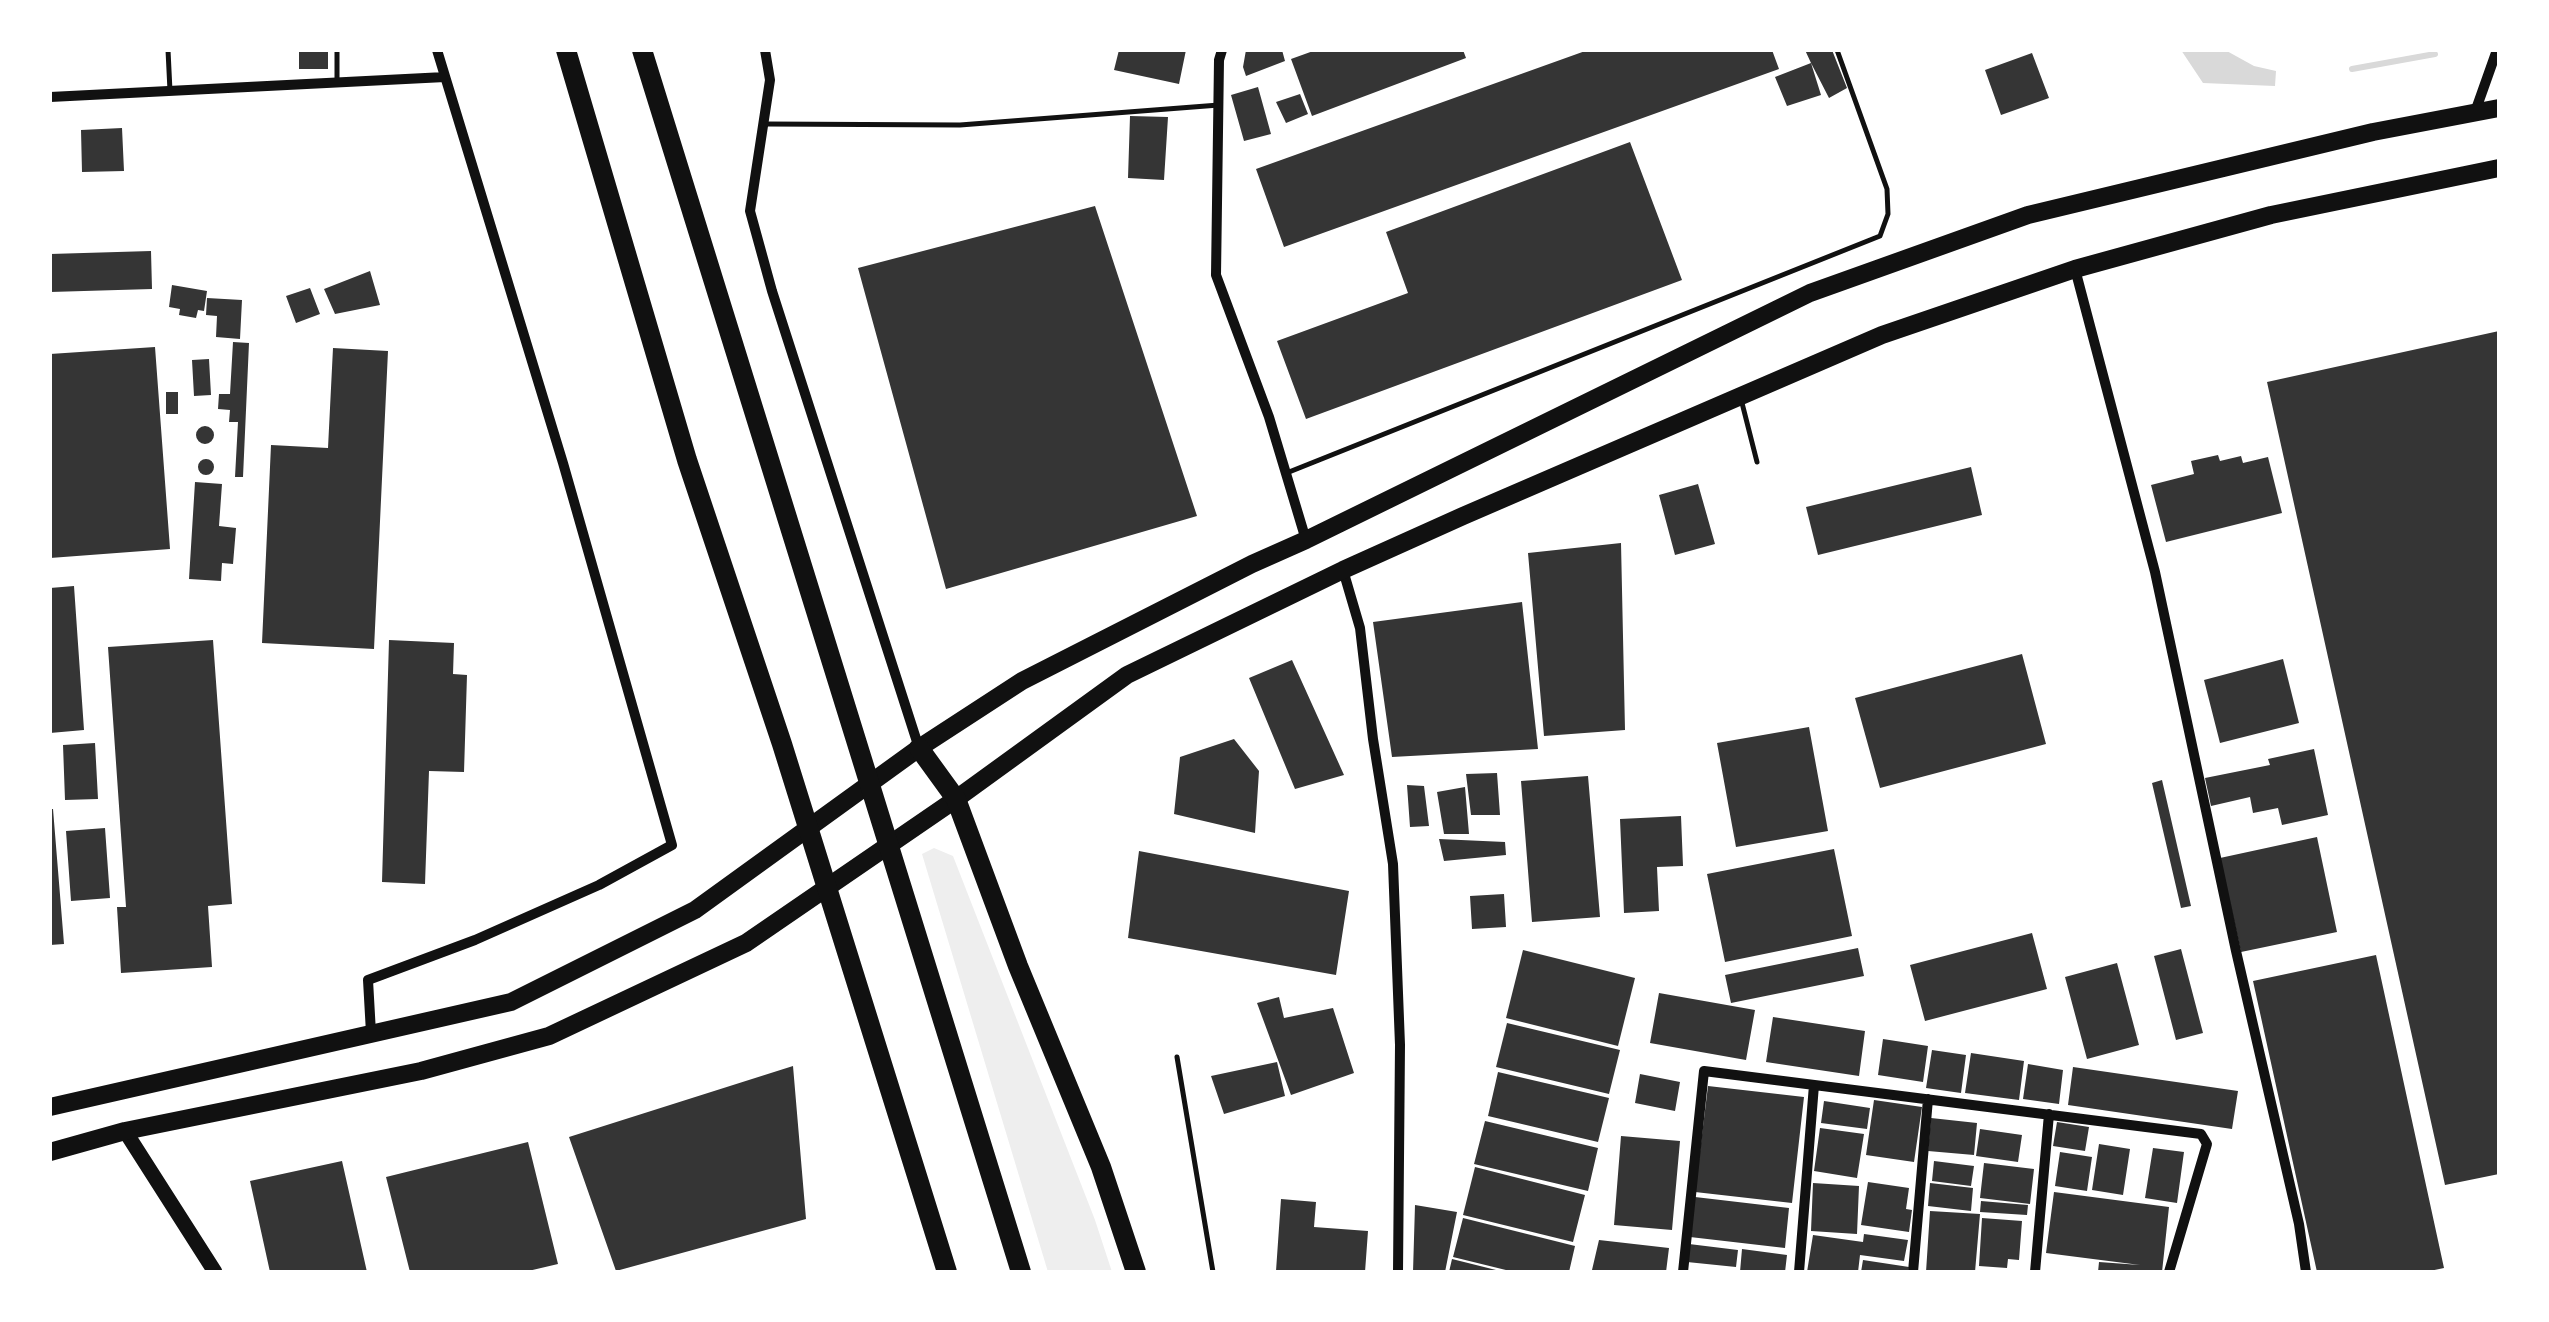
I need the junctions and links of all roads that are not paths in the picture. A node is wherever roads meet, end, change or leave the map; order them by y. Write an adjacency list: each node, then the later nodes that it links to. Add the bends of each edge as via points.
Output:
1 (168, 50): 12 (lane)
2 (337, 50): 11 (lane)
3 (437, 50): 10 (street)
4 (566, 50): 36 (highway, via 687,460)
5 (642, 50): 37 (highway)
6 (765, 50): 17 (street, via 770,80)
7 (1222, 50): 14 (street)
8 (1837, 50): 22 (lane, via 1887,189 1880,236)
9 (2497, 50): 16 (street)
10 (444, 77): 11 (street); 27 (street, via 672,845 599,885 368,980)
11 (338, 82): 12 (street)
12 (170, 91): 13 (street)
13 (50, 97)
14 (1219, 105): 17 (lane, via 960,125); 22 (street, via 1216,275)
15 (2499, 108): 16 (main road)
16 (2475, 113): 23 (main road, via 2028,215 1810,293)
17 (763, 124): 25 (street, via 750,211)
18 (2499, 168): 19 (main road, via 2271,216)
19 (2075, 268): 20 (main road, via 1882,335); 46 (street, via 2155,572)
20 (1740, 396): 21 (lane); 24 (main road)
21 (1757, 462)
22 (1286, 473): 23 (street)
23 (1306, 540): 25 (main road, via 1022,681)
24 (1343, 570): 26 (main road, via 1127,675); 40 (street, via 1360,628 1393,864)
25 (920, 748): 26 (highway); 27 (main road, via 695,910 510,1002)
26 (956, 798): 33 (main road, via 746,942 549,1036 421,1071); 38 (highway)
27 (371, 1033): 31 (main road)
28 (1177, 1057): 39 (lane)
29 (1814, 1084): 30 (street); 41 (street, via 1704,1070); 42 (street)
30 (1928, 1099): 32 (street); 43 (street)
31 (50, 1107)
32 (2049, 1114): 44 (street); 45 (street, via 2201,1134 2206,1144)
33 (126, 1131): 34 (main road); 35 (main road)
34 (50, 1152)
35 (215, 1272)
36 (947, 1272)
37 (1021, 1272)
38 (1136, 1272)
39 (1213, 1272)
40 (1398, 1272)
41 (1683, 1272)
42 (1799, 1272)
43 (1913, 1272)
44 (2035, 1272)
45 (2169, 1272)
46 (2306, 1272)

